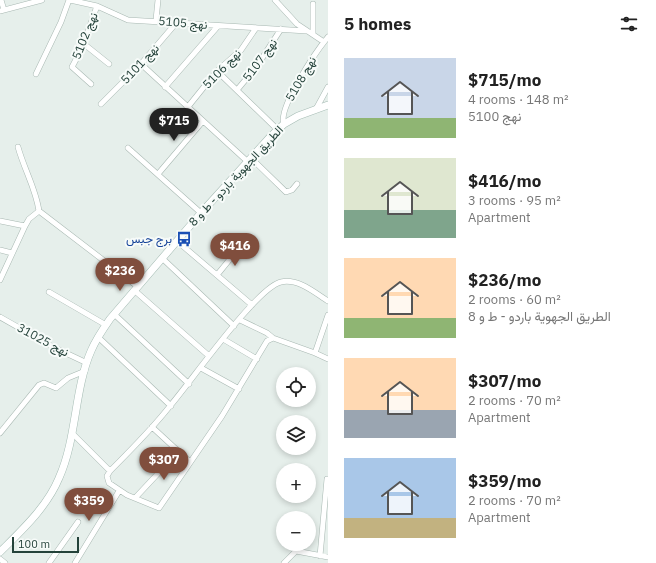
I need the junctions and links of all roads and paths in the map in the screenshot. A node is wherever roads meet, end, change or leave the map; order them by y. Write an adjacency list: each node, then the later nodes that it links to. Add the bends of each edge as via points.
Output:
1 (1, 0): 9 (street)
2 (42, 0): 5 (street)
3 (70, 0): 8 (street, نهج 5105); 23 (street)
4 (158, 0): 10 (street)
5 (34, 1): 9 (street)
6 (277, 1): 15 (street)
7 (313, 4): 16 (street)
8 (97, 6): 10 (street, نهج 5105, via 128,20); 19 (street, نهج 5102)
9 (2, 11)
10 (156, 20): 11 (street, نهج 5105)
11 (177, 22): 12 (street, نهج 5105); 21 (street, نهج 5101)
12 (218, 26): 13 (street, نهج 5105); 25 (street)
13 (256, 28): 14 (street, نهج 5105); 22 (street, نهج 5106, via 241,50)
14 (281, 29): 15 (street, نهج 5105); 27 (street, نهج 5107, via 257,66)
15 (300, 29): 16 (street)
16 (312, 34): 18 (street)
17 (328, 36): 18 (street, نهج 5108)
18 (324, 42): 33 (street, نهج 5108, via 283,110)
19 (84, 44): 20 (street); 24 (street, نهج 5102, via 72,66)
20 (109, 64)
21 (140, 64): 25 (street); 28 (street, نهج 5101)
22 (216, 71): 27 (street); 30 (street, نهج 5106)
23 (36, 74)
24 (90, 84)
25 (165, 87): 30 (street)
26 (328, 87): 31 (street)
27 (237, 90): 34 (street)
28 (101, 104)
29 (328, 105): 31 (main road, الطريق الجهوية باردو - ط و 8)
30 (187, 108): 32 (street)
31 (316, 109): 33 (main road, الطريق الجهوية باردو - ط و 8, via 304,112)
32 (202, 121): 37 (street); 38 (street)
33 (284, 124): 34 (main road, الطريق الجهوية باردو - ط و 8)
34 (278, 130): 37 (main road, الطريق الجهوية باردو - ط و 8)
35 (18, 147): 40 (street, via 38,200)
36 (128, 148): 38 (street)
37 (250, 160): 39 (street, via 286,192); 41 (main road, الطريق الجهوية باردو - ط و 8)
38 (158, 174): 41 (street)
39 (297, 184)
40 (39, 211): 43 (street); 51 (street)
41 (201, 213): 44 (main road, الطريق الجهوية باردو - ط و 8)
42 (0, 221): 43 (street)
43 (25, 226): 47 (street)
44 (177, 241): 48 (main road, الطريق الجهوية باردو - ط و 8); 49 (street)
45 (239, 248): 49 (street)
46 (0, 250): 47 (street)
47 (12, 253): 50 (street)
48 (163, 259): 51 (main road, الطريق الجهوية باردو - ط و 8); 60 (street)
49 (217, 275): 54 (street)
50 (0, 280)
51 (136, 288): 55 (main road, الطريق الجهوية باردو - ط و 8); 66 (street)
52 (48, 292): 59 (street)
53 (328, 301): 54 (street, via 300,284 280,282)
54 (252, 305): 58 (street)
55 (114, 314): 59 (main road, الطريق الجهوية باردو - ط و 8); 72 (street)
56 (328, 315): 61 (street)
57 (0, 317): 69 (street, نهج 31025, via 53,347)
58 (240, 320): 60 (street); 63 (street)
59 (106, 325): 62 (main road, الطريق الجهوية باردو - ط و 8)
60 (234, 326): 64 (street)
61 (326, 326): 65 (street)
62 (98, 337): 69 (main road, الطريق الجهوية باردو - ط و 8); 74 (street)
63 (273, 338): 65 (street); 67 (street, via 267,341)
64 (223, 339): 66 (street); 67 (street)
65 (315, 354): 68 (street)
66 (209, 356): 70 (street)
67 (257, 359): 73 (street)
68 (328, 359)
69 (87, 362): 71 (main road, الطريق الجهوية باردو - ط و 8)
70 (201, 368): 72 (street); 73 (street)
71 (85, 371): 76 (street, via 68,378 56,388 44,383 39,385); 77 (main road, الطريق الجهوية باردو - ط و 8)
72 (189, 384): 74 (street)
73 (239, 389): 79 (street)
74 (170, 406): 75 (street)
75 (152, 428): 78 (street); 80 (street)
76 (0, 433)
77 (72, 433): 80 (street); 85 (main road, الطريق الجهوية باردو - ط و 8, via 64,466 50,495 28,524)
78 (179, 451): 79 (street); 83 (street)
79 (190, 462): 83 (street, via 159,508)
80 (110, 471): 82 (street, via 107,480)
81 (327, 479): 86 (street)
82 (119, 491): 83 (street); 91 (street)
83 (136, 497)
84 (78, 522): 90 (street)
85 (0, 552)
86 (320, 556): 87 (street); 92 (street, via 296,551)
87 (328, 557)
88 (0, 559): 89 (street)
89 (5, 563)
90 (49, 563)
91 (75, 563)
92 (284, 563)

